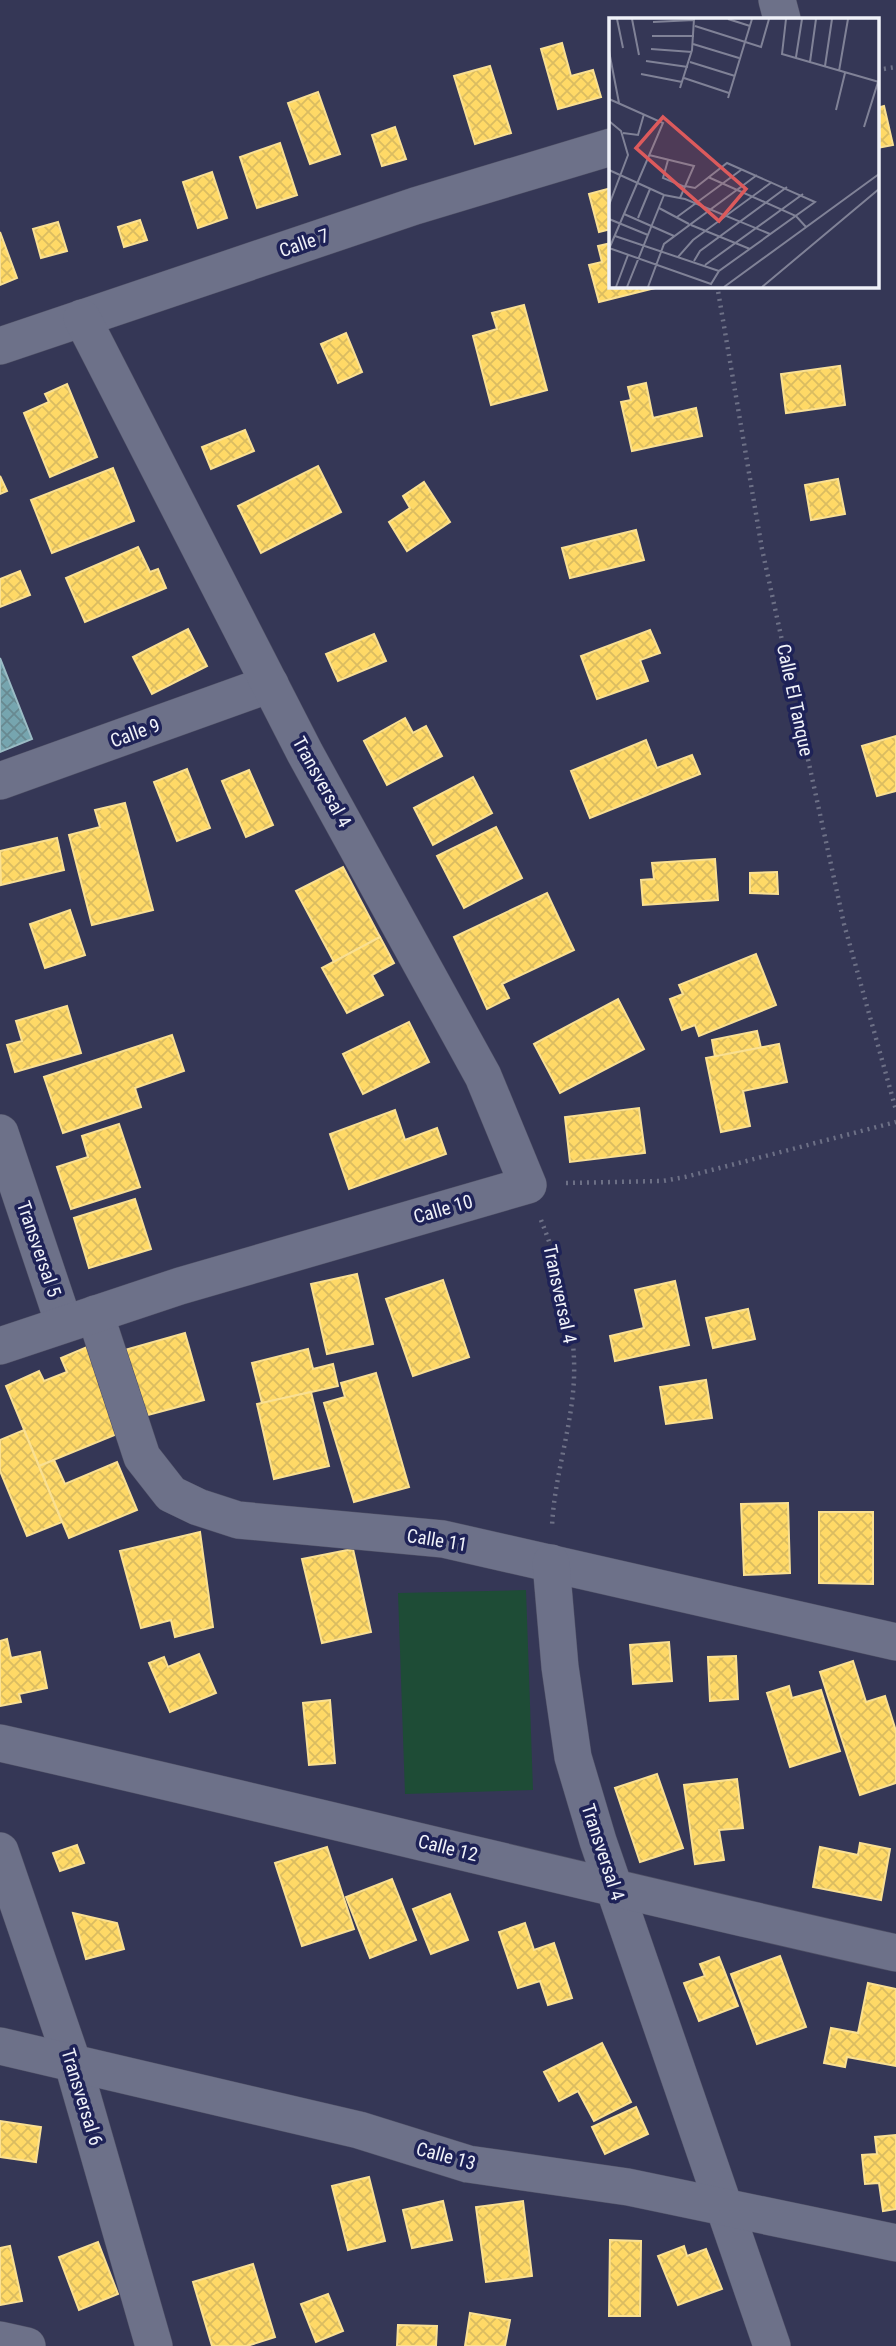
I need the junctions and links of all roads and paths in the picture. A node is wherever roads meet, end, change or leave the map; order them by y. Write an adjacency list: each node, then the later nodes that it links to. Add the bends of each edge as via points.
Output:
1 (777, 0): 2 (street)
2 (782, 18)
3 (896, 66): 4 (path)
4 (878, 70)
5 (609, 148): 7 (street, Calle 7, via 415,206)
6 (717, 287): 11 (path, Calle El Tanque, via 762,549 844,924)
7 (82, 318): 8 (street, Calle 7); 9 (street, Transversal 4)
8 (0, 346)
9 (270, 684): 10 (street, Calle 9); 14 (street, Transversal 4, via 483,1076)
10 (0, 781)
11 (896, 1110)
12 (896, 1122): 14 (path, via 663,1181)
13 (0, 1133): 15 (street, Transversal 5)
14 (528, 1185): 15 (street, Calle 10); 17 (path, Transversal 4, via 555,1254 574,1377 553,1510)
15 (80, 1319): 16 (street, Calle 10); 17 (street, Calle 11, via 142,1457 171,1494 238,1520 443,1538)
16 (0, 1346)
17 (551, 1563): 18 (street, Calle 11); 21 (street, Transversal 4, via 573,1757)
18 (896, 1642)
19 (0, 1743): 21 (street, Calle 12, via 372,1828)
20 (0, 1851): 24 (street, Transversal 6)
21 (615, 1891): 22 (street, Calle 12); 25 (street, Transversal 4)
22 (896, 1953)
23 (0, 2046): 24 (street, Calle 13)
24 (73, 2064): 25 (street, Calle 13, via 359,2130 468,2164); 29 (street, Transversal 6)
25 (725, 2206): 26 (street, Calle 13); 30 (street, Transversal 4)
26 (896, 2243)
27 (0, 2340): 28 (street)
28 (27, 2346)
29 (154, 2346)
30 (772, 2346)

